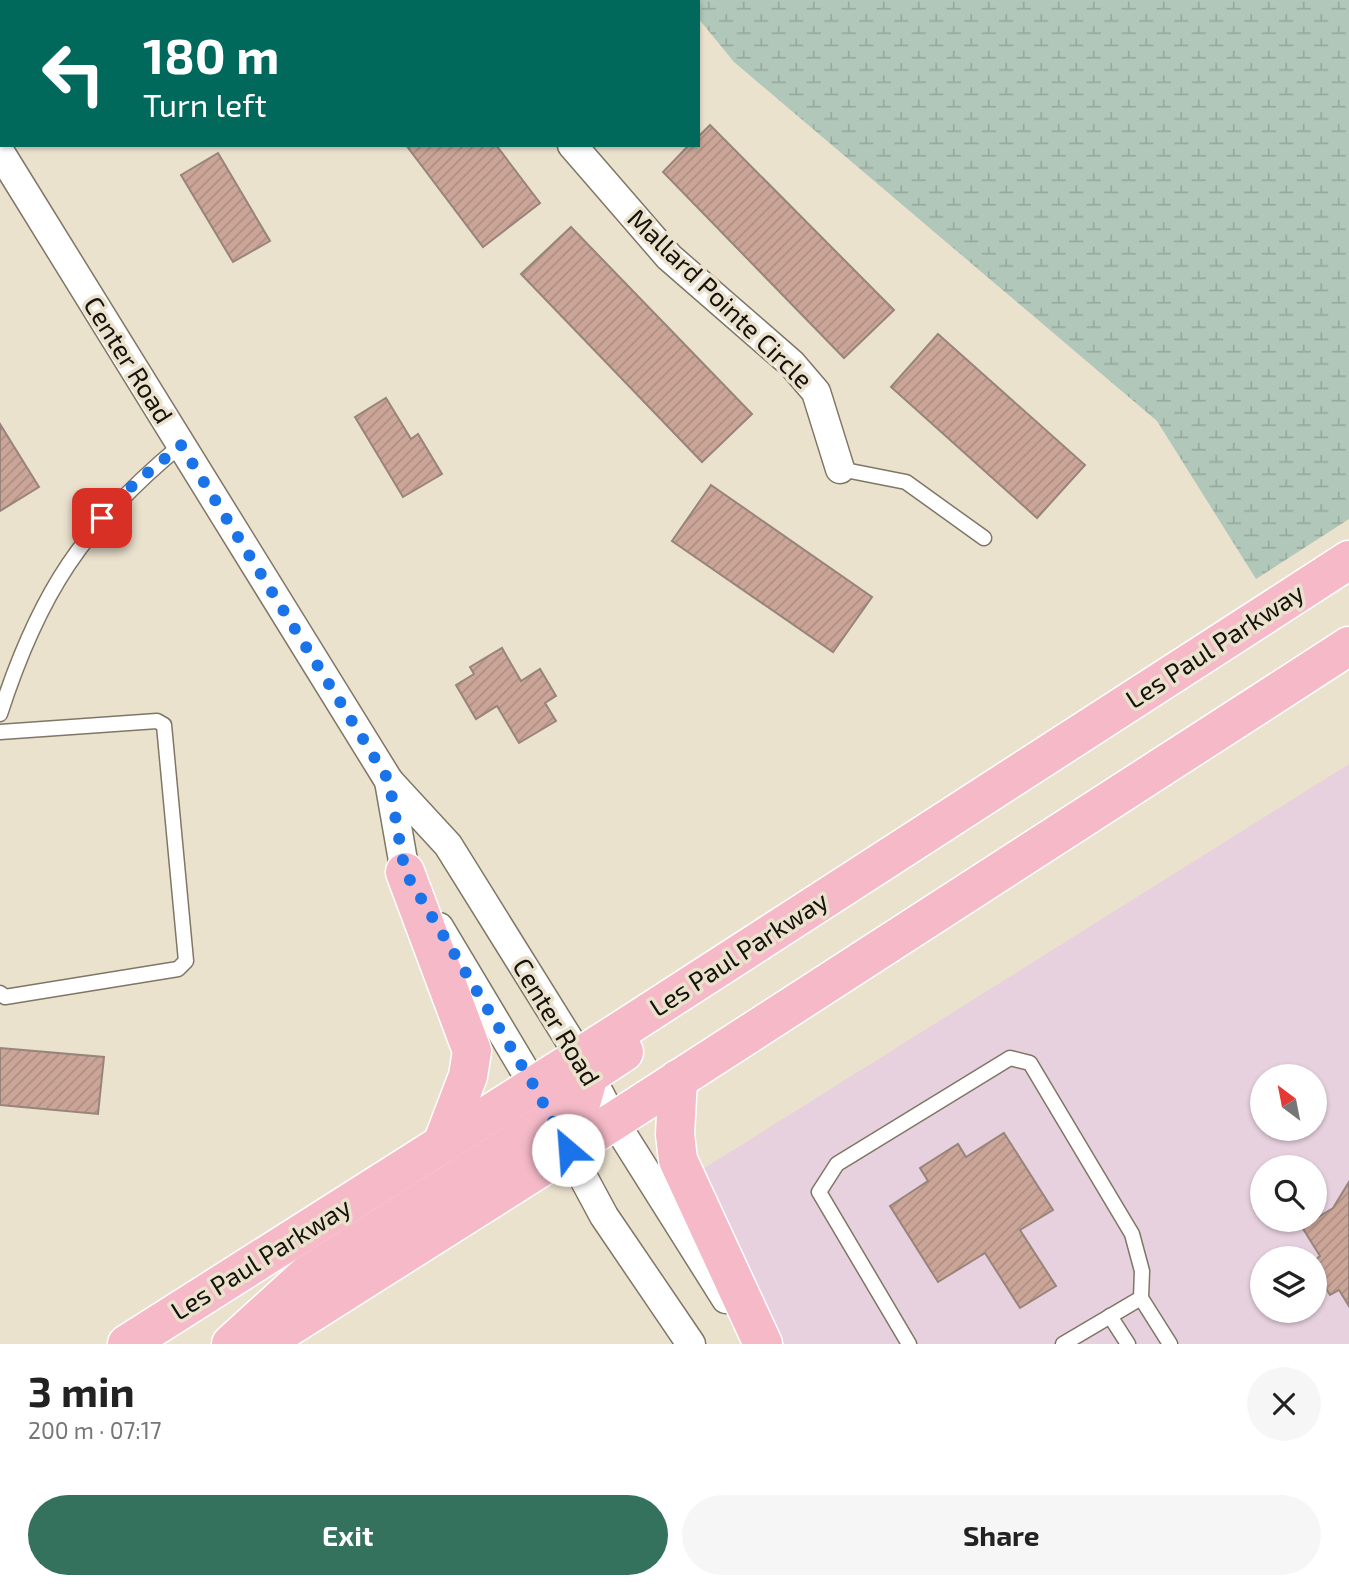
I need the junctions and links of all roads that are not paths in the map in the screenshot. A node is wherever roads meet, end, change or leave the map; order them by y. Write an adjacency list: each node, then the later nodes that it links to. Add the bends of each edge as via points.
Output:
1 (574, 147): 4 (street, Mallard Pointe Circle, via 669,257 792,364 816,391)
2 (0, 152): 3 (street, Center Road)
3 (181, 445): 8 (lane, via 133,485 77,550 49,594); 10 (street, Center Road)
4 (840, 469): 5 (lane, via 906,482)
5 (984, 538)
6 (1349, 560): 13 (main road, Les Paul Parkway, via 1057,748)
7 (1349, 646): 14 (main road)
8 (0, 714)
9 (0, 732): 12 (lane, via 157,721 164,725 186,961 178,969 5,997)
10 (389, 781): 11 (street, Center Road); 13 (street, Center Road, via 448,845)
11 (405, 872): 15 (street, Center Road); 18 (main road, via 472,1051 468,1076)
12 (0, 992)
13 (584, 1066): 15 (main road, Les Paul Parkway); 16 (street, Center Road); 17 (main road)
14 (678, 1079): 16 (main road); 26 (main road, via 678,1160)
15 (534, 1086): 17 (street, Center Road); 18 (main road, Les Paul Parkway)
16 (614, 1121): 17 (main road); 25 (street, Center Road)
17 (560, 1135): 22 (main road, via 307,1273); 23 (main road); 24 (street, Center Road, via 604,1216)
18 (442, 1144): 21 (main road, Les Paul Parkway)
19 (1141, 1298): 20 (lane); 27 (lane, via 1142,1270 1132,1234 1030,1063 1010,1058 837,1164 819,1192); 30 (lane)
20 (1110, 1316): 28 (lane); 29 (lane)
21 (127, 1344)
22 (231, 1344)
23 (262, 1344)
24 (691, 1344)
25 (755, 1344)
26 (763, 1344)
27 (909, 1344)
28 (1063, 1344)
29 (1128, 1344)
30 (1170, 1344)

